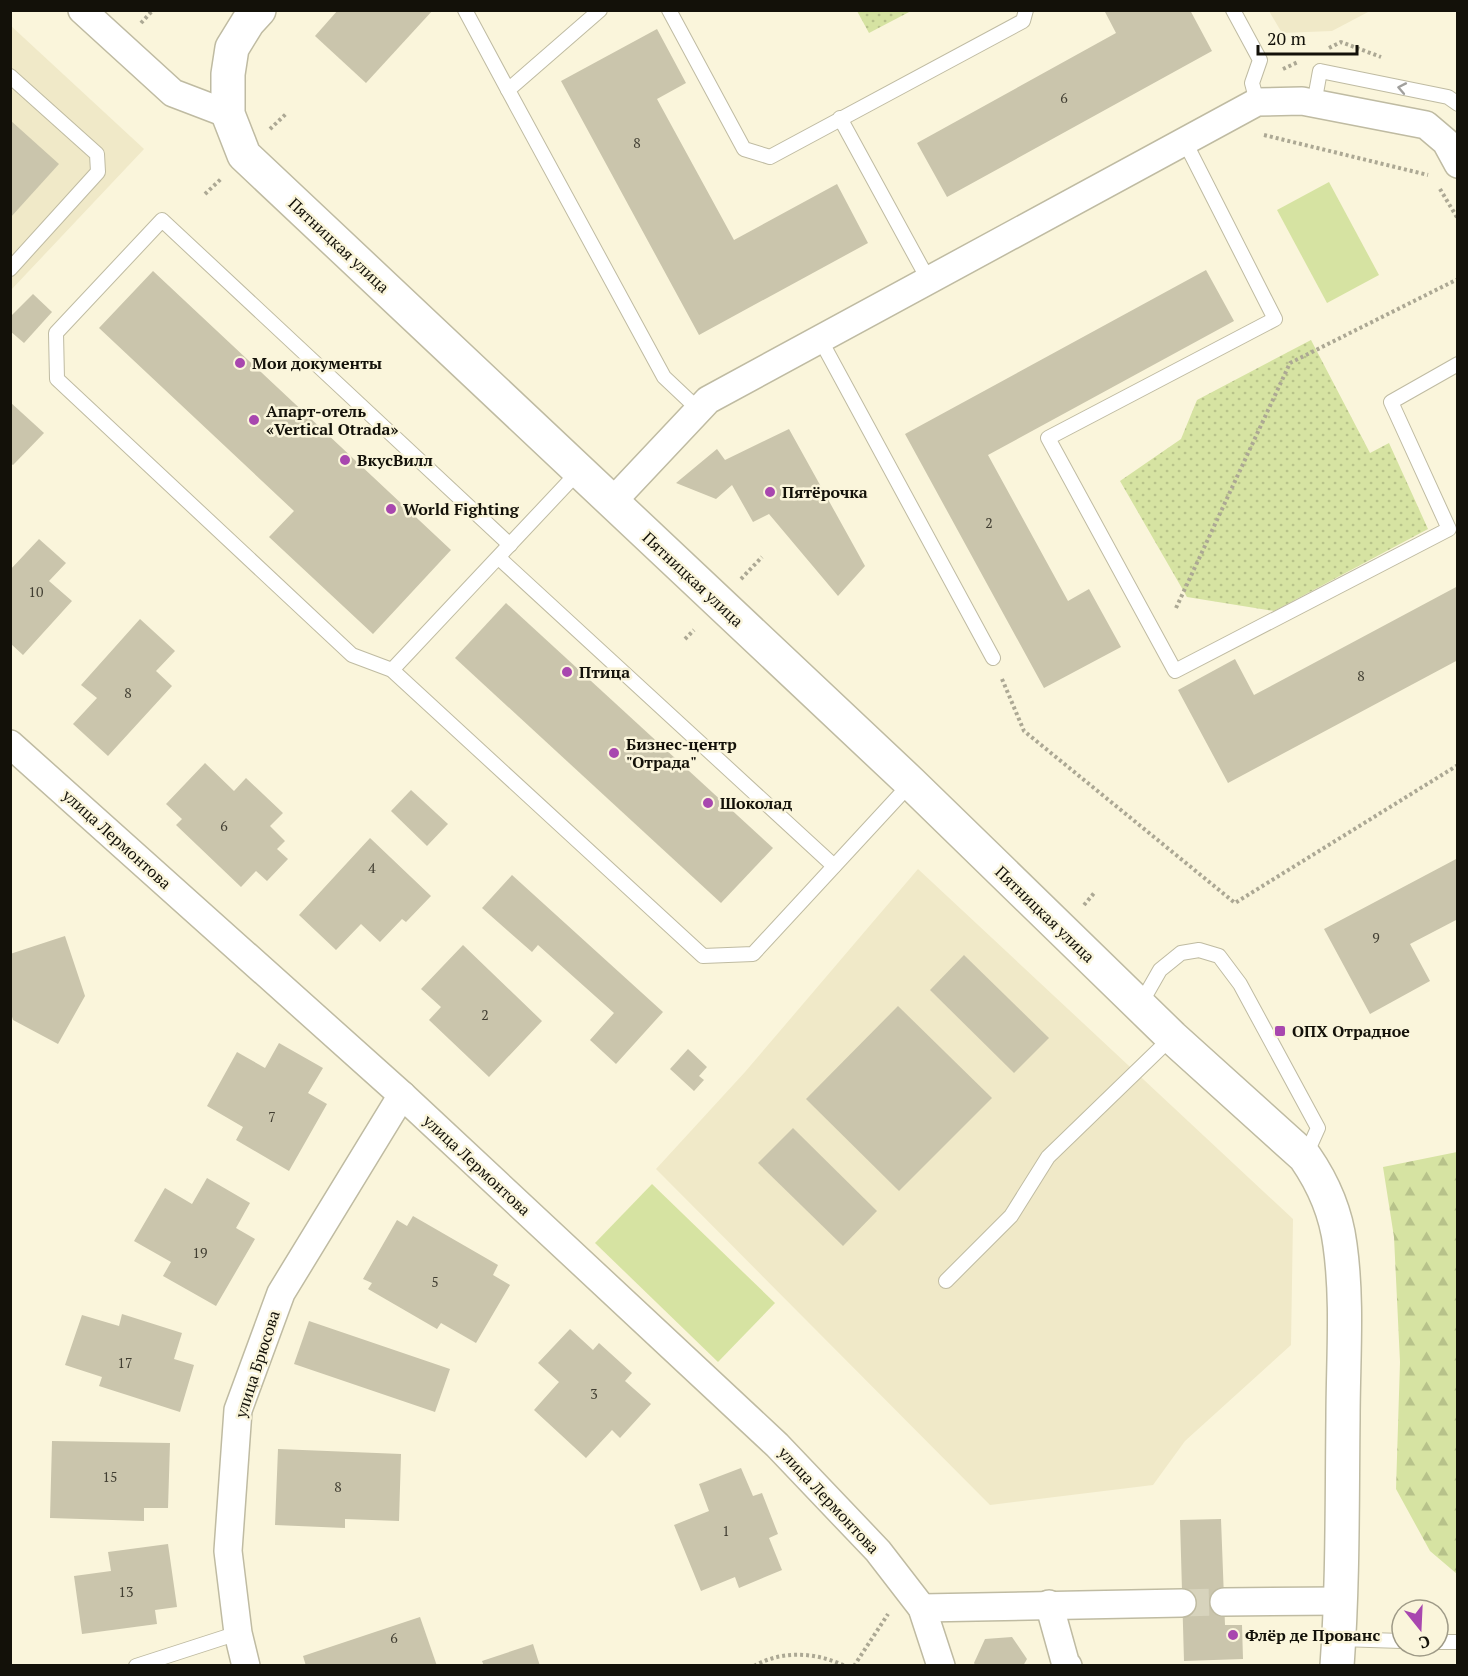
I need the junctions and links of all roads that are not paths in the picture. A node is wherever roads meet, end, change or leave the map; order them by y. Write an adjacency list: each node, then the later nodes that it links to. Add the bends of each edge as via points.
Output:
1 (82, 10): 13 (street, via 173,93)
2 (259, 10): 13 (street, via 232,48)
3 (465, 10): 9 (lane)
4 (600, 10): 9 (lane)
5 (669, 10): 14 (lane, via 744,149 770,157)
6 (1026, 10): 14 (lane, via 1023,21)
7 (1233, 10): 10 (lane, via 1260,60 1252,83)
8 (10, 75): 17 (lane, via 97,154 98,172)
9 (508, 90): 21 (lane, via 664,377)
10 (1257, 102): 11 (street); 15 (street)
11 (1314, 104): 12 (lane, one-way to 11, via 1448,97 1320,71); 16 (street, via 1425,125 1446,142)
12 (1458, 104)
13 (228, 114): 22 (street, Пятницкая улица, via 244,155)
14 (840, 118): 18 (lane)
15 (1185, 142): 18 (street); 20 (lane, via 1275,319 1048,438 1175,671 1449,529 1391,402)
16 (1458, 164)
17 (10, 269)
18 (929, 281): 19 (street)
19 (820, 339): 21 (street, via 708,400); 26 (lane)
20 (1458, 364)
21 (699, 410): 23 (street)
22 (579, 471): 23 (street, Пятницкая улица); 24 (lane)
23 (612, 502): 29 (street, Пятницкая улица)
24 (510, 545): 25 (lane); 27 (lane, via 162,220 56,333 57,379 352,655)
25 (498, 558): 27 (lane); 30 (lane)
26 (993, 658)
27 (392, 670): 30 (lane, via 703,957 753,954)
28 (12, 751): 33 (street, улица Лермонтова)
29 (910, 783): 30 (lane); 31 (street, Пятницкая улица)
30 (834, 866)
31 (1139, 1005): 32 (street, Пятницкая улица); 34 (lane, via 1160,970 1181,953 1199,950 1219,956 1240,984 1318,1128)
32 (1172, 1037): 34 (street, Пятницкая улица); 35 (lane, via 1048,1158 1011,1216)
33 (402, 1095): 36 (street, улица Лермонтова, via 777,1445 878,1551); 41 (street, улица Брюсова, via 281,1293 238,1410 228,1551)
34 (1305, 1157): 37 (street, Пятницкая улица, via 1321,1181 1340,1244 1344,1302)
35 (946, 1281)
36 (914, 1598): 40 (street); 46 (street, улица Лермонтова)
37 (1341, 1601): 38 (street); 43 (street, Пятницкая улица)
38 (1224, 1602)
39 (1182, 1603): 40 (street)
40 (1049, 1604): 47 (street)
41 (238, 1633): 44 (lane); 45 (street, улица Брюсова)
42 (1390, 1643): 43 (lane)
43 (1338, 1652)
44 (136, 1665)
45 (246, 1665)
46 (941, 1665)
47 (1068, 1665)

